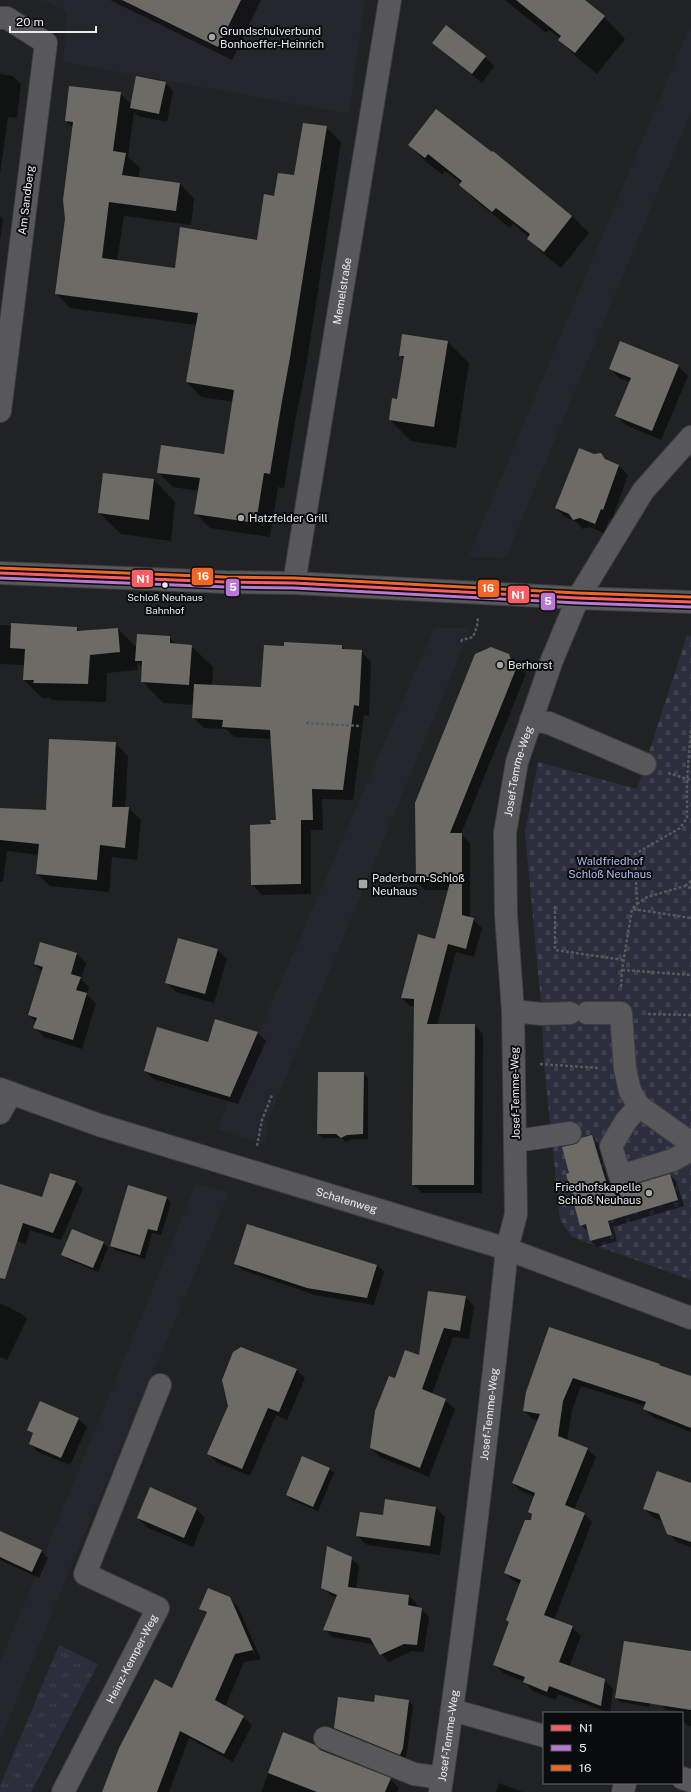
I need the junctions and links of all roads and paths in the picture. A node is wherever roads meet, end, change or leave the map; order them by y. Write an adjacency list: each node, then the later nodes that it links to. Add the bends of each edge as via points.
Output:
1 (390, 0): 6 (street, Memelstraße)
2 (0, 18): 3 (street, Am Sandberg, via 7,18 46,43)
3 (0, 411)
4 (691, 437): 8 (street, Josef-Temme-Weg, via 643,491)
5 (0, 573): 6 (street)
6 (294, 583): 7 (street)
7 (479, 593): 8 (street); 10 (path, via 477,626 473,638)
8 (578, 598): 9 (street); 11 (street, Josef-Temme-Weg, via 554,679)
9 (691, 602)
10 (461, 642)
11 (531, 720): 15 (street, via 550,724); 29 (street, Josef-Temme-Weg, via 517,762 505,833 506,915)
12 (306, 723): 13 (path)
13 (361, 726)
14 (691, 728): 16 (path)
15 (645, 764)
16 (689, 780): 17 (path)
17 (687, 818): 18 (path); 22 (path, via 680,828 635,854)
18 (691, 818)
19 (691, 881): 20 (path)
20 (685, 886): 21 (path); 22 (path, via 647,897)
21 (691, 888)
22 (636, 904): 24 (path)
23 (555, 906): 26 (path, via 555,950)
24 (632, 909): 25 (path); 26 (path)
25 (691, 918)
26 (624, 960): 27 (path)
27 (622, 970): 28 (path); 30 (path)
28 (691, 975)
29 (513, 1012): 30 (street); 32 (street, Josef-Temme-Weg)
30 (621, 1013): 31 (path); 33 (street)
31 (691, 1015)
32 (515, 1064): 33 (path); 39 (street, Josef-Temme-Weg)
33 (625, 1069): 36 (street, via 630,1091)
34 (5, 1091): 37 (street); 42 (street, Schatenweg, via 99,1125)
35 (272, 1095): 42 (path, via 262,1120)
36 (639, 1106): 40 (street); 41 (street, via 626,1121 611,1146 620,1176 673,1160)
37 (0, 1113)
38 (570, 1133): 39 (street)
39 (516, 1141): 43 (street, Josef-Temme-Weg, via 516,1214)
40 (691, 1143)
41 (691, 1150)
42 (253, 1173): 43 (street, Schatenweg)
43 (507, 1250): 44 (street, Schatenweg); 46 (street, Josef-Temme-Weg)
44 (691, 1318)
45 (160, 1384): 50 (street, Heinz-Kemper-Weg, via 85,1574 158,1608)
46 (452, 1710): 47 (street); 49 (street, Josef-Temme-Weg)
47 (543, 1736)
48 (325, 1738): 49 (street)
49 (441, 1785)
50 (63, 1792)

